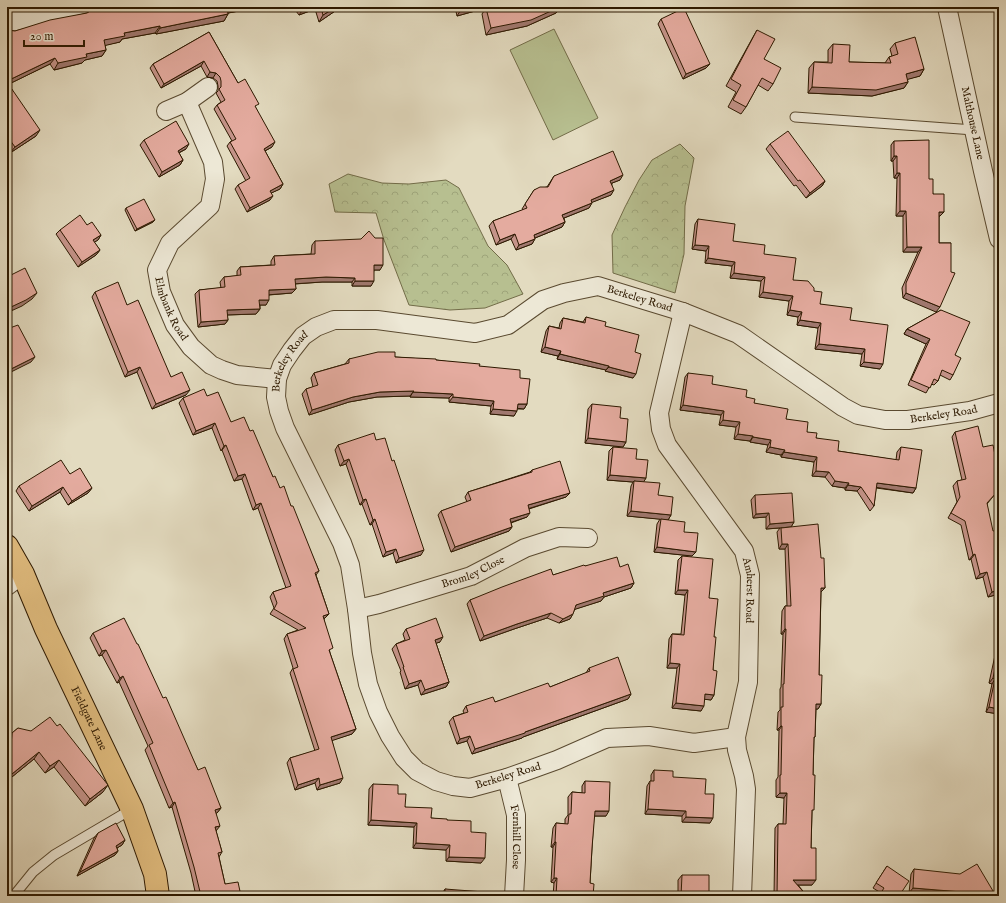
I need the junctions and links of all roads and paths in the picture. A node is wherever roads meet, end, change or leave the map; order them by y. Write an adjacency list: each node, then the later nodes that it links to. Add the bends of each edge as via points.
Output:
1 (80, 7): 3 (street, via 43,14)
2 (947, 7): 8 (street, Malthouse Lane)
3 (7, 26)
4 (208, 87): 5 (street)
5 (187, 102): 6 (street); 12 (street, Elmbank Road, via 213,162 215,179 210,206 170,243 157,270 161,292 175,325 191,347 211,365 237,375)
6 (166, 111)
7 (795, 117): 8 (lane)
8 (974, 130): 9 (street, Malthouse Lane)
9 (991, 169): 10 (street, Malthouse Lane)
10 (999, 240)
11 (683, 312): 12 (street, Berkeley Road, via 598,286 543,300 508,326 475,333 377,320 334,320 316,327 303,336 282,365); 13 (street, Berkeley Road, via 738,334 858,415 885,420 908,420); 18 (street, Amherst Road, via 659,412 661,429 667,445 744,551 750,575 748,682)
12 (277, 379): 17 (street, Berkeley Road, via 276,397 281,417 342,543 350,565)
13 (999, 404)
14 (588, 538): 17 (street, Bromley Close, via 559,538 525,548 471,576)
15 (7, 546): 16 (main road, Fieldgate Lane)
16 (15, 580): 20 (main road, Fieldgate Lane, via 46,629)
17 (357, 609): 19 (street, Berkeley Road, via 368,684 378,712 404,758 417,771 453,786 470,788)
18 (736, 737): 19 (street, Berkeley Road, via 694,743 649,736 607,738); 24 (street, Amherst Road, via 746,789)
19 (507, 778): 23 (street, Fernhill Close, via 516,815)
20 (132, 808): 21 (lane, via 54,855 33,872); 22 (main road, Fieldgate Lane, via 155,874)
21 (12, 896)
22 (158, 896)
23 (514, 896)
24 (742, 896)

